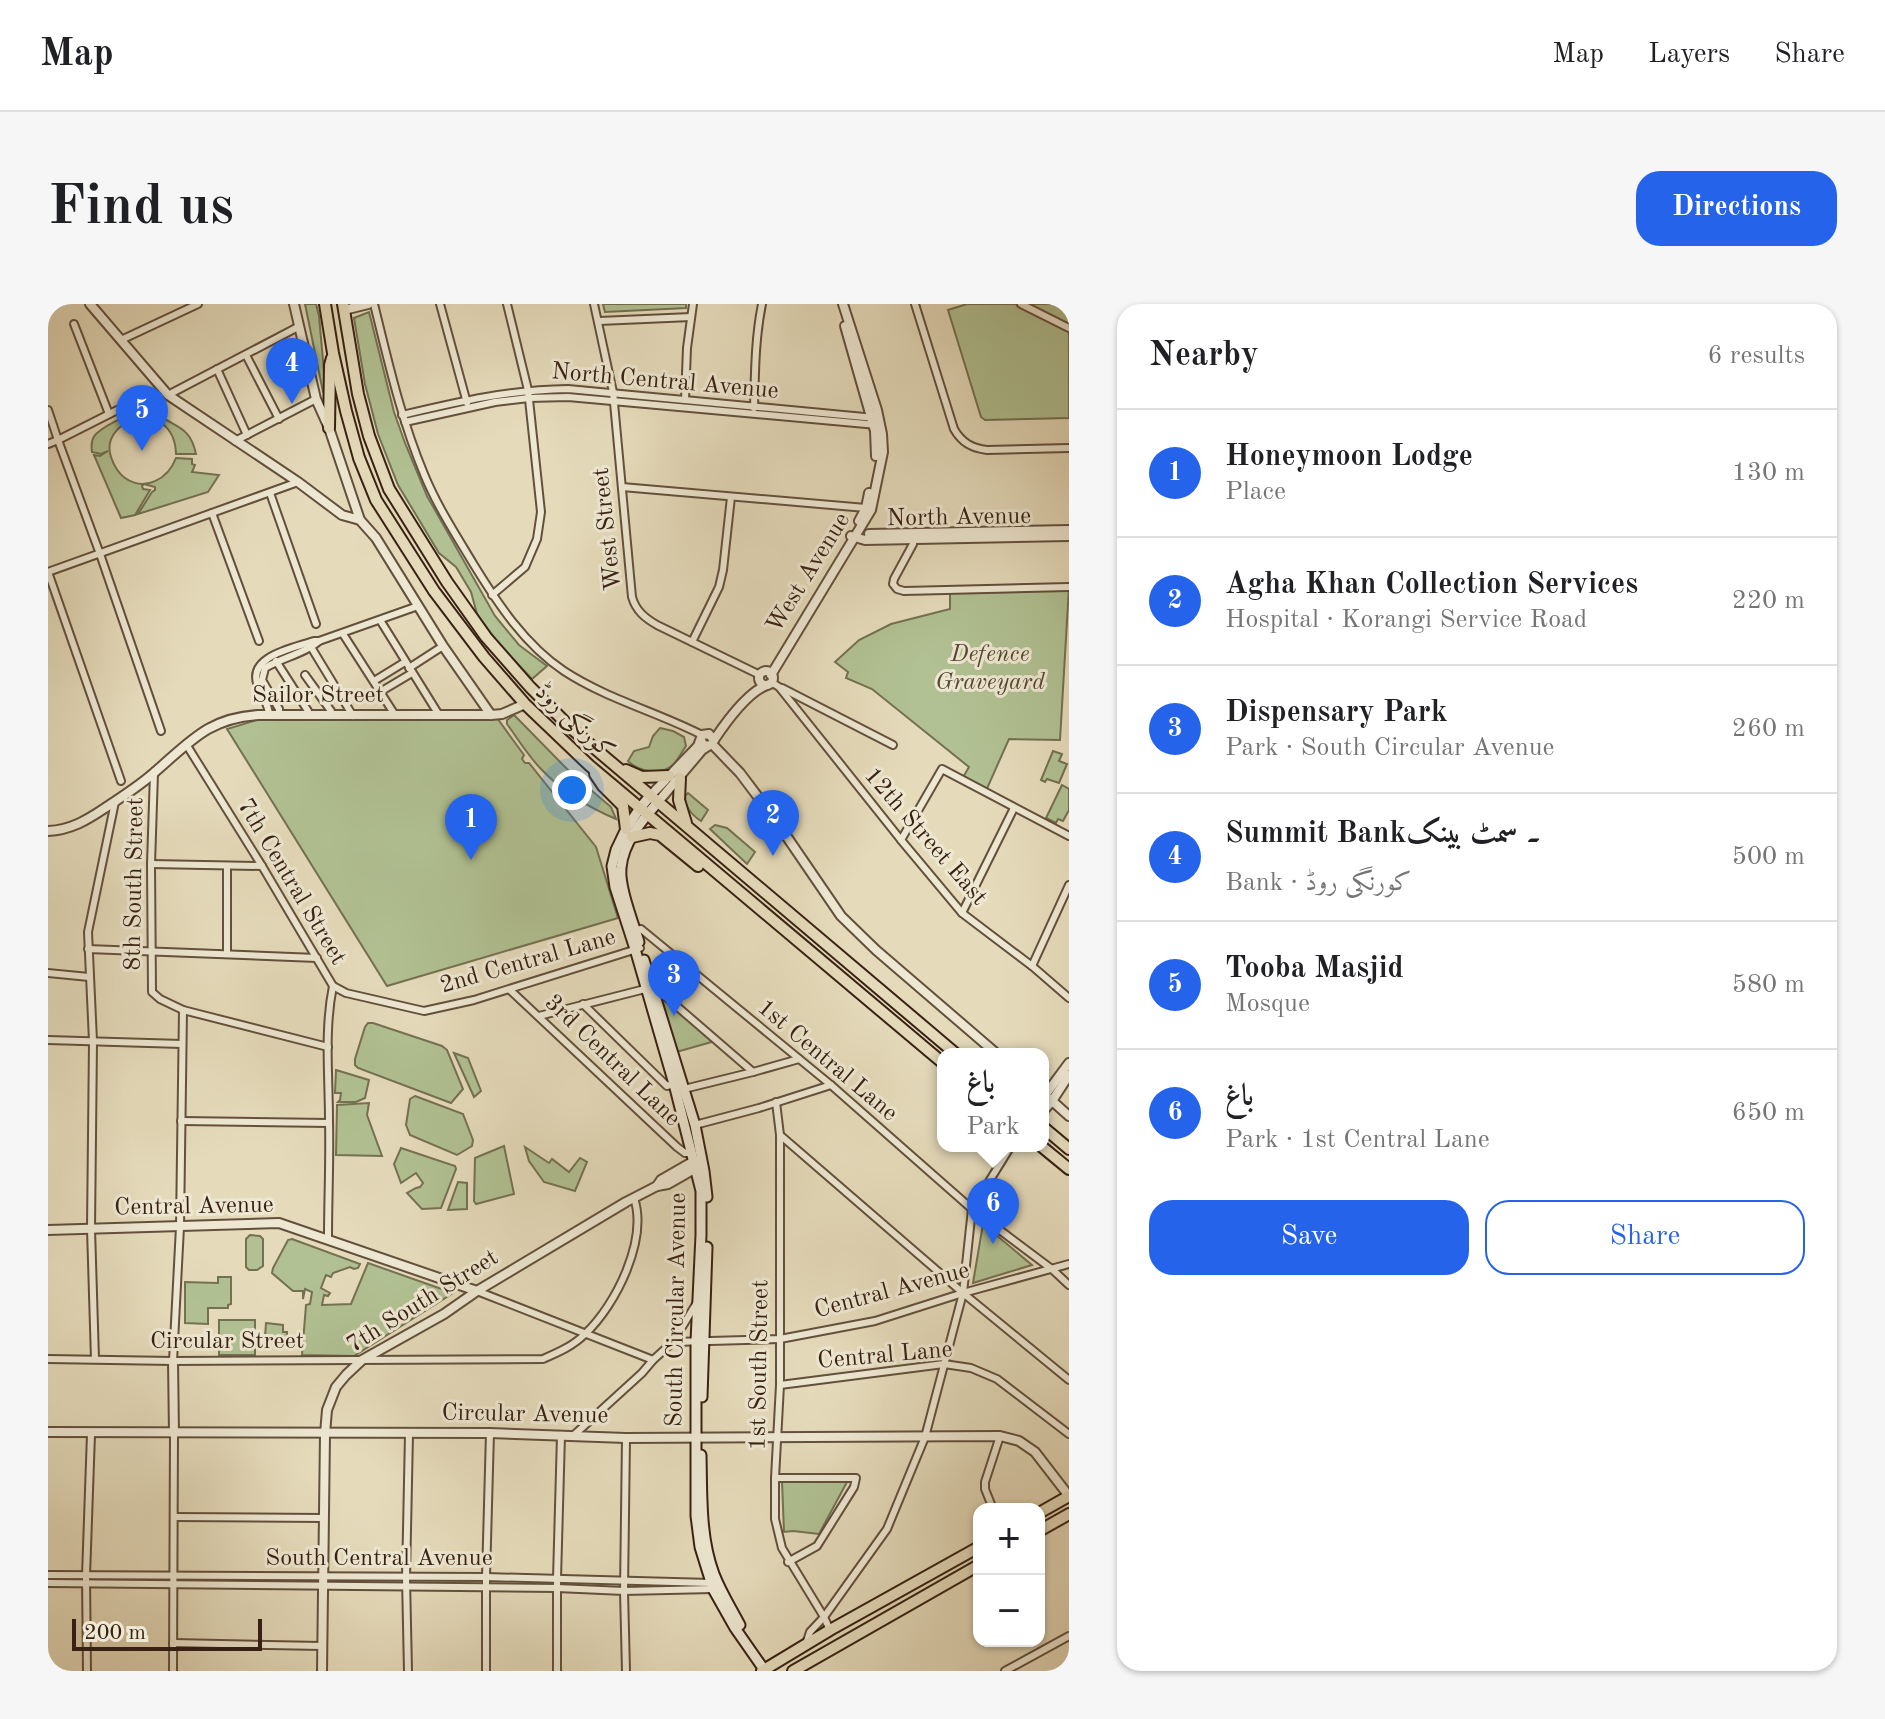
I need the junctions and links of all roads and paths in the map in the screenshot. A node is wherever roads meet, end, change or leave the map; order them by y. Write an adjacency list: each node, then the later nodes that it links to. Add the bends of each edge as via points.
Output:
1 (90, 304): 20 (street)
2 (198, 304): 20 (street)
3 (294, 304): 18 (street)
4 (325, 304): 21 (main road, کورنگی روڈ)
5 (371, 304): 14 (street); 35 (street)
6 (440, 304): 31 (street)
7 (507, 304): 26 (street)
8 (594, 304): 16 (street, West Street)
9 (693, 304): 15 (street)
10 (762, 304): 33 (street)
11 (841, 304): 37 (street, West Avenue)
12 (915, 304): 43 (street, via 954,429 964,442 987,450)
13 (1021, 304): 19 (street)
14 (343, 307): 88 (main road, کورنگی روڈ, via 369,436 400,508 486,637 573,730)
15 (691, 317): 16 (street); 29 (street)
16 (599, 321): 24 (street, West Street)
17 (74, 324): 34 (street)
18 (298, 327): 22 (street); 28 (street)
19 (1069, 328)
20 (121, 340): 27 (street)
21 (333, 353): 38 (main road); 75 (main road, کورنگی روڈ, via 359,458 376,500 453,618)
22 (246, 355): 23 (street); 36 (street)
23 (217, 369): 27 (street); 39 (street)
24 (613, 392): 26 (street, North Central Avenue, via 568,389); 29 (street, North Central Avenue); 30 (street, West Street)
25 (149, 394): 34 (street)
26 (528, 394): 30 (street, North Central Avenue); 31 (street, North Central Avenue); 59 (street, via 541,512 537,539 525,567)
27 (168, 395): 41 (street)
28 (316, 399): 36 (street); 38 (street)
29 (685, 400): 33 (street, North Central Avenue)
30 (613, 401): 33 (street, North Central Avenue); 45 (street, West Street)
31 (467, 403): 35 (street, North Central Avenue)
32 (48, 410): 40 (street)
33 (754, 411): 37 (street, North Central Avenue)
34 (109, 414): 40 (street)
35 (404, 418): 59 (street, via 439,506)
36 (279, 419): 39 (street)
37 (876, 422): 49 (street, West Avenue, via 877,451); 54 (street, West Avenue, via 883,452 871,510)
38 (329, 428): 48 (street)
39 (247, 435): 41 (street)
40 (58, 440): 42 (street); 57 (street)
41 (235, 441): 44 (street)
42 (48, 444)
43 (1069, 448)
44 (298, 482): 46 (street); 51 (street)
45 (622, 487): 47 (street); 66 (street, West Street, via 635,605 647,619)
46 (270, 493): 50 (street); 62 (street)
47 (731, 497): 49 (street); 66 (street, via 719,587)
48 (356, 503): 51 (street); 52 (street)
49 (866, 508): 54 (street, West Avenue)
50 (212, 513): 57 (street); 64 (street)
51 (342, 515): 52 (street)
52 (360, 520): 60 (street)
53 (1069, 530): 55 (street, North Avenue)
54 (854, 534): 55 (street, North Avenue); 72 (street, West Avenue, via 770,667)
55 (913, 536): 56 (street, North Avenue); 58 (street, via 894,579 897,589)
56 (1069, 536)
57 (100, 554): 83 (street); 91 (street, via 48,572)
58 (1069, 587)
59 (492, 595): 84 (street, via 532,646 563,670)
60 (418, 606): 61 (street); 67 (street)
61 (380, 620): 63 (street); 70 (street)
62 (316, 624)
63 (343, 634): 65 (street); 73 (street)
64 (259, 641)
65 (319, 641): 68 (street); 76 (street, via 272,656 258,668 255,679)
66 (692, 642): 72 (street, West Street)
67 (443, 646): 70 (street); 79 (street)
68 (311, 647): 69 (street); 81 (street)
69 (276, 661): 76 (street, via 265,668 262,680 279,709); 77 (street)
70 (409, 668): 73 (street); 74 (street); 78 (street)
71 (305, 675): 80 (street)
72 (768, 679): 84 (street, West Avenue, via 755,686); 86 (street, West Street); 100 (street, 12th Street East)
73 (374, 681): 74 (street)
74 (380, 692): 82 (street)
75 (525, 704): 79 (street, Sailor Street); 87 (main road, کورنگی روڈ)
76 (274, 715): 77 (street, Sailor Street); 85 (street, Sailor Street, via 229,719)
77 (308, 715): 80 (street, Sailor Street)
78 (439, 715): 79 (street, Sailor Street); 82 (street, Sailor Street)
79 (491, 715)
80 (331, 716): 81 (street, Sailor Street)
81 (353, 716): 82 (street, Sailor Street)
82 (395, 716)
83 (161, 731)
84 (708, 740): 90 (street, West Avenue); 128 (street, via 740,773 841,916)
85 (186, 744): 89 (street, Sailor Street); 103 (street, 7th Central Street)
86 (893, 745)
87 (590, 766): 95 (main road, کورنگی روڈ); 98 (main road, via 623,806)
88 (621, 769): 90 (main road, via 642,777); 92 (main road, کورنگی روڈ)
89 (154, 773): 93 (street, Sailor Street); 101 (street, 8th South Street)
90 (674, 777): 92 (street, West Avenue); 96 (main road)
91 (121, 781)
92 (654, 799): 95 (main road, South Circular Avenue); 96 (main road)
93 (115, 801): 97 (street, Sailor Street, via 81,823); 108 (street)
94 (1014, 808): 99 (street); 100 (street, via 942,769); 106 (street)
95 (644, 811): 98 (main road, South Circular Avenue); 104 (main road, کورنگی روڈ)
96 (686, 825): 127 (main road)
97 (48, 831)
98 (629, 833): 104 (main road, via 660,835 706,871); 107 (main road, South Circular Avenue, via 621,875); 109 (main road, South Circular Avenue, via 612,866)
99 (1069, 836)
100 (901, 840): 106 (street, 12th Street East)
101 (151, 864): 102 (street); 110 (street, 8th South Street)
102 (227, 866): 103 (street); 111 (street)
103 (262, 866): 112 (street, 7th Central Street)
104 (722, 876): 129 (main road, کورنگی روڈ)
105 (1069, 885): 113 (street)
106 (962, 913): 113 (street, 12th Street East)
107 (635, 930): 109 (main road, South Circular Avenue); 130 (street, 1st Central Lane, via 641,929)
108 (88, 949): 110 (street); 115 (street)
109 (638, 949): 117 (street, 2nd Central Lane); 118 (main road, South Circular Avenue)
110 (151, 952): 111 (street); 121 (street, 8th South Street, via 152,992)
111 (227, 954): 112 (street)
112 (317, 958): 116 (street, 7th Central Street)
113 (1032, 966): 119 (street, 12th Street East)
114 (48, 973): 115 (street)
115 (89, 977): 124 (street)
116 (333, 986): 117 (street, 2nd Central Lane, via 424,1011); 126 (street, 7th Central Street)
117 (510, 990): 122 (street, 3rd Central Lane)
118 (649, 990): 120 (street); 132 (street, via 658,990); 135 (main road, South Circular Avenue)
119 (1069, 998)
120 (583, 1004): 122 (street); 135 (street, via 667,1086)
121 (183, 1010): 125 (street); 126 (street)
122 (539, 1016): 149 (street, 3rd Central Lane)
123 (48, 1040): 124 (street)
124 (93, 1041): 125 (street); 154 (street)
125 (182, 1044): 141 (street)
126 (328, 1047): 142 (street, 7th Central Street)
127 (949, 1048)
128 (990, 1048)
129 (937, 1058)
130 (799, 1059): 132 (street); 134 (street, 1st Central Lane)
131 (1069, 1063): 136 (street)
132 (753, 1072): 135 (street)
133 (1069, 1075): 137 (street)
134 (831, 1085): 139 (street); 152 (street, 1st Central Lane)
135 (679, 1086): 143 (main road, South Circular Avenue); 149 (main road, South Circular Avenue)
136 (1049, 1093)
137 (1049, 1094)
138 (1049, 1099): 140 (street)
139 (776, 1102): 143 (street); 145 (street, 1st South Street)
140 (1069, 1116)
141 (181, 1121): 142 (street); 153 (street)
142 (329, 1123): 156 (street, 7th Central Street)
143 (695, 1125): 165 (main road, South Circular Avenue, via 706,1184)
144 (1049, 1132): 146 (main road)
145 (780, 1135): 161 (street); 164 (street, 1st South Street)
146 (1069, 1149)
147 (1007, 1152): 152 (street)
148 (1048, 1152): 150 (main road)
149 (694, 1161): 151 (street, 7th South Street, via 668,1184); 162 (main road, South Circular Avenue, via 701,1191)
150 (1069, 1169)
151 (634, 1198): 160 (street, 7th South Street); 163 (street, Circular Street, via 635,1245 625,1276)
152 (972, 1209): 158 (street, 1st Central Lane); 161 (street)
153 (180, 1227): 154 (street, Central Avenue); 156 (street, Central Avenue, via 279,1223); 171 (street)
154 (91, 1229): 155 (street, Central Avenue); 168 (street)
155 (48, 1230)
156 (328, 1238): 160 (street, Central Avenue)
157 (1069, 1264): 158 (street, Central Avenue)
158 (1053, 1270): 159 (street, 1st Central Lane); 161 (street, Central Avenue)
159 (1069, 1285)
160 (477, 1291): 163 (street, Central Avenue); 169 (street, 7th South Street)
161 (963, 1293): 164 (street, Central Avenue, via 875,1321); 172 (street); 173 (street)
162 (698, 1301): 165 (main road, South Circular Avenue); 166 (street)
163 (586, 1334): 169 (street, Circular Street, via 543,1359); 170 (street, Central Avenue)
164 (780, 1339): 165 (street, Central Avenue); 174 (street, 1st South Street)
165 (700, 1341): 166 (street, Central Avenue); 185 (main road, South Circular Avenue)
166 (673, 1342): 170 (street)
167 (48, 1359): 168 (street, Circular Street)
168 (95, 1359): 171 (street, Circular Street)
169 (362, 1360): 171 (street, Circular Street); 179 (street, 7th South Street, via 336,1387)
170 (653, 1360): 183 (street)
171 (173, 1361): 178 (street)
172 (944, 1364): 174 (street, Central Lane); 181 (street, Central Lane, via 997,1379); 187 (street)
173 (1069, 1380)
174 (780, 1385): 186 (street, 1st South Street)
175 (48, 1432): 177 (street, Circular Avenue)
176 (490, 1433): 180 (street, Circular Avenue); 182 (street, Circular Avenue); 201 (street)
177 (91, 1434): 178 (street, Circular Avenue); 203 (street)
178 (174, 1434): 179 (street, Circular Avenue); 193 (street)
179 (325, 1434): 180 (street, Circular Avenue); 195 (street, 7th South Street)
180 (409, 1434): 206 (street)
181 (1069, 1434)
182 (561, 1435): 183 (street, Circular Avenue); 202 (street)
183 (574, 1435): 188 (street, Circular Avenue)
184 (1000, 1436): 187 (street, Circular Avenue); 190 (street, via 1035,1452); 191 (street, via 985,1482)
185 (698, 1437): 186 (street, Circular Avenue); 188 (street, Circular Avenue); 209 (main road, South Circular Avenue, via 696,1516); 219 (main road, South Circular Avenue, via 703,1516 714,1573)
186 (777, 1437): 187 (street, Circular Avenue); 189 (street, 1st South Street)
187 (925, 1437): 213 (street, via 887,1529)
188 (626, 1438): 207 (street)
189 (775, 1478): 198 (street, 1st South Street, via 775,1519); 198 (street, via 856,1478 817,1546)
190 (1069, 1496): 192 (main road)
191 (991, 1503)
192 (1045, 1510)
193 (174, 1517): 195 (street); 204 (street)
194 (1068, 1517): 196 (main road)
195 (324, 1518): 205 (street, 7th South Street)
196 (1045, 1528)
197 (973, 1550): 214 (main road)
198 (788, 1562): 213 (street, 1st South Street)
199 (973, 1568): 227 (main road)
200 (48, 1575): 203 (street)
201 (486, 1577): 202 (street, South Central Avenue); 206 (street, South Central Avenue); 210 (street)
202 (557, 1579): 207 (street, South Central Avenue); 211 (street)
203 (86, 1580): 204 (street); 208 (street); 220 (street)
204 (174, 1581): 205 (street); 216 (street)
205 (323, 1582): 206 (street); 218 (street, 7th South Street)
206 (406, 1582): 210 (street); 223 (street)
207 (626, 1582): 209 (street, South Central Avenue); 212 (street)
208 (48, 1583)
209 (712, 1586): 212 (street); 219 (main road, South Circular Avenue)
210 (486, 1588): 211 (street); 224 (street)
211 (557, 1588): 212 (street); 225 (street)
212 (624, 1591): 226 (street)
213 (824, 1617): 214 (street, 1st South Street); 217 (street)
214 (830, 1630): 217 (main road)
215 (1069, 1636): 228 (street)
216 (173, 1643): 218 (street); 221 (street)
217 (806, 1644): 219 (main road)
218 (322, 1646): 222 (street, 7th South Street)
219 (766, 1670)
220 (87, 1671)
221 (173, 1671)
222 (322, 1671)
223 (408, 1671)
224 (486, 1671)
225 (557, 1671)
226 (626, 1671)
227 (793, 1671)
228 (1005, 1671)

